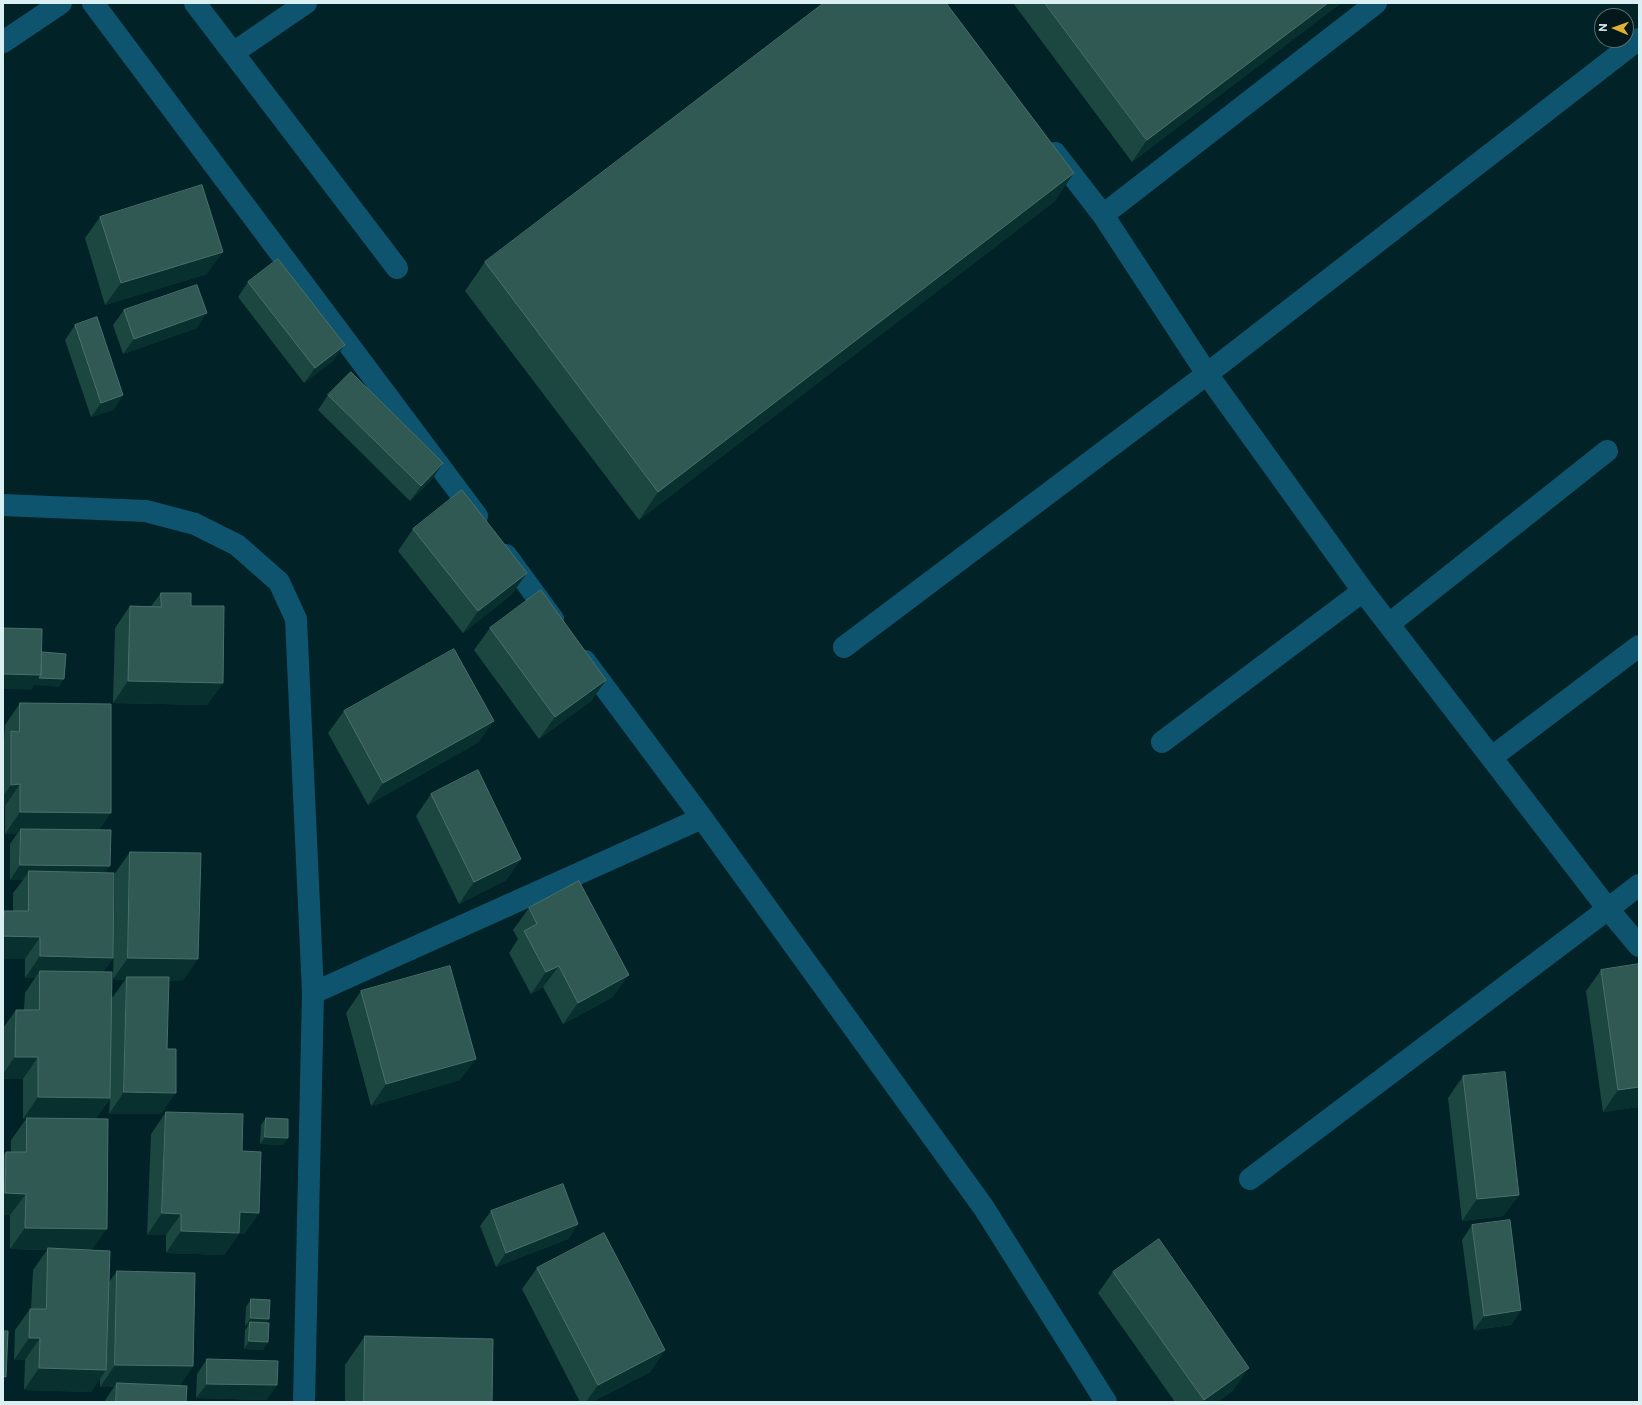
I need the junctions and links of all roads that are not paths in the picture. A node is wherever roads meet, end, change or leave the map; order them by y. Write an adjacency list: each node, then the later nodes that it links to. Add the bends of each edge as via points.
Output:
1 (61, 3): 7 (street)
2 (93, 3): 21 (street)
3 (195, 3): 8 (street)
4 (306, 3): 8 (street)
5 (1376, 3): 10 (street)
6 (1639, 39): 12 (street)
7 (3, 42)
8 (234, 54): 11 (street)
9 (1045, 140): 10 (street)
10 (1103, 215): 12 (street)
11 (397, 268)
12 (1207, 374): 15 (street); 18 (street)
13 (1607, 451): 16 (street)
14 (3, 505): 25 (street, via 146,511 195,524 237,545 279,582 296,619)
15 (1363, 591): 16 (street); 19 (street)
16 (1389, 624): 20 (street)
17 (1639, 646): 20 (street)
18 (844, 647)
19 (1162, 742)
20 (1492, 757): 23 (street)
21 (702, 818): 25 (street); 28 (street, via 984,1208)
22 (1639, 885): 23 (street)
23 (1608, 909): 24 (street); 26 (street)
24 (1639, 946)
25 (313, 993): 27 (street)
26 (1250, 1180)
27 (304, 1402)
28 (1106, 1402)

